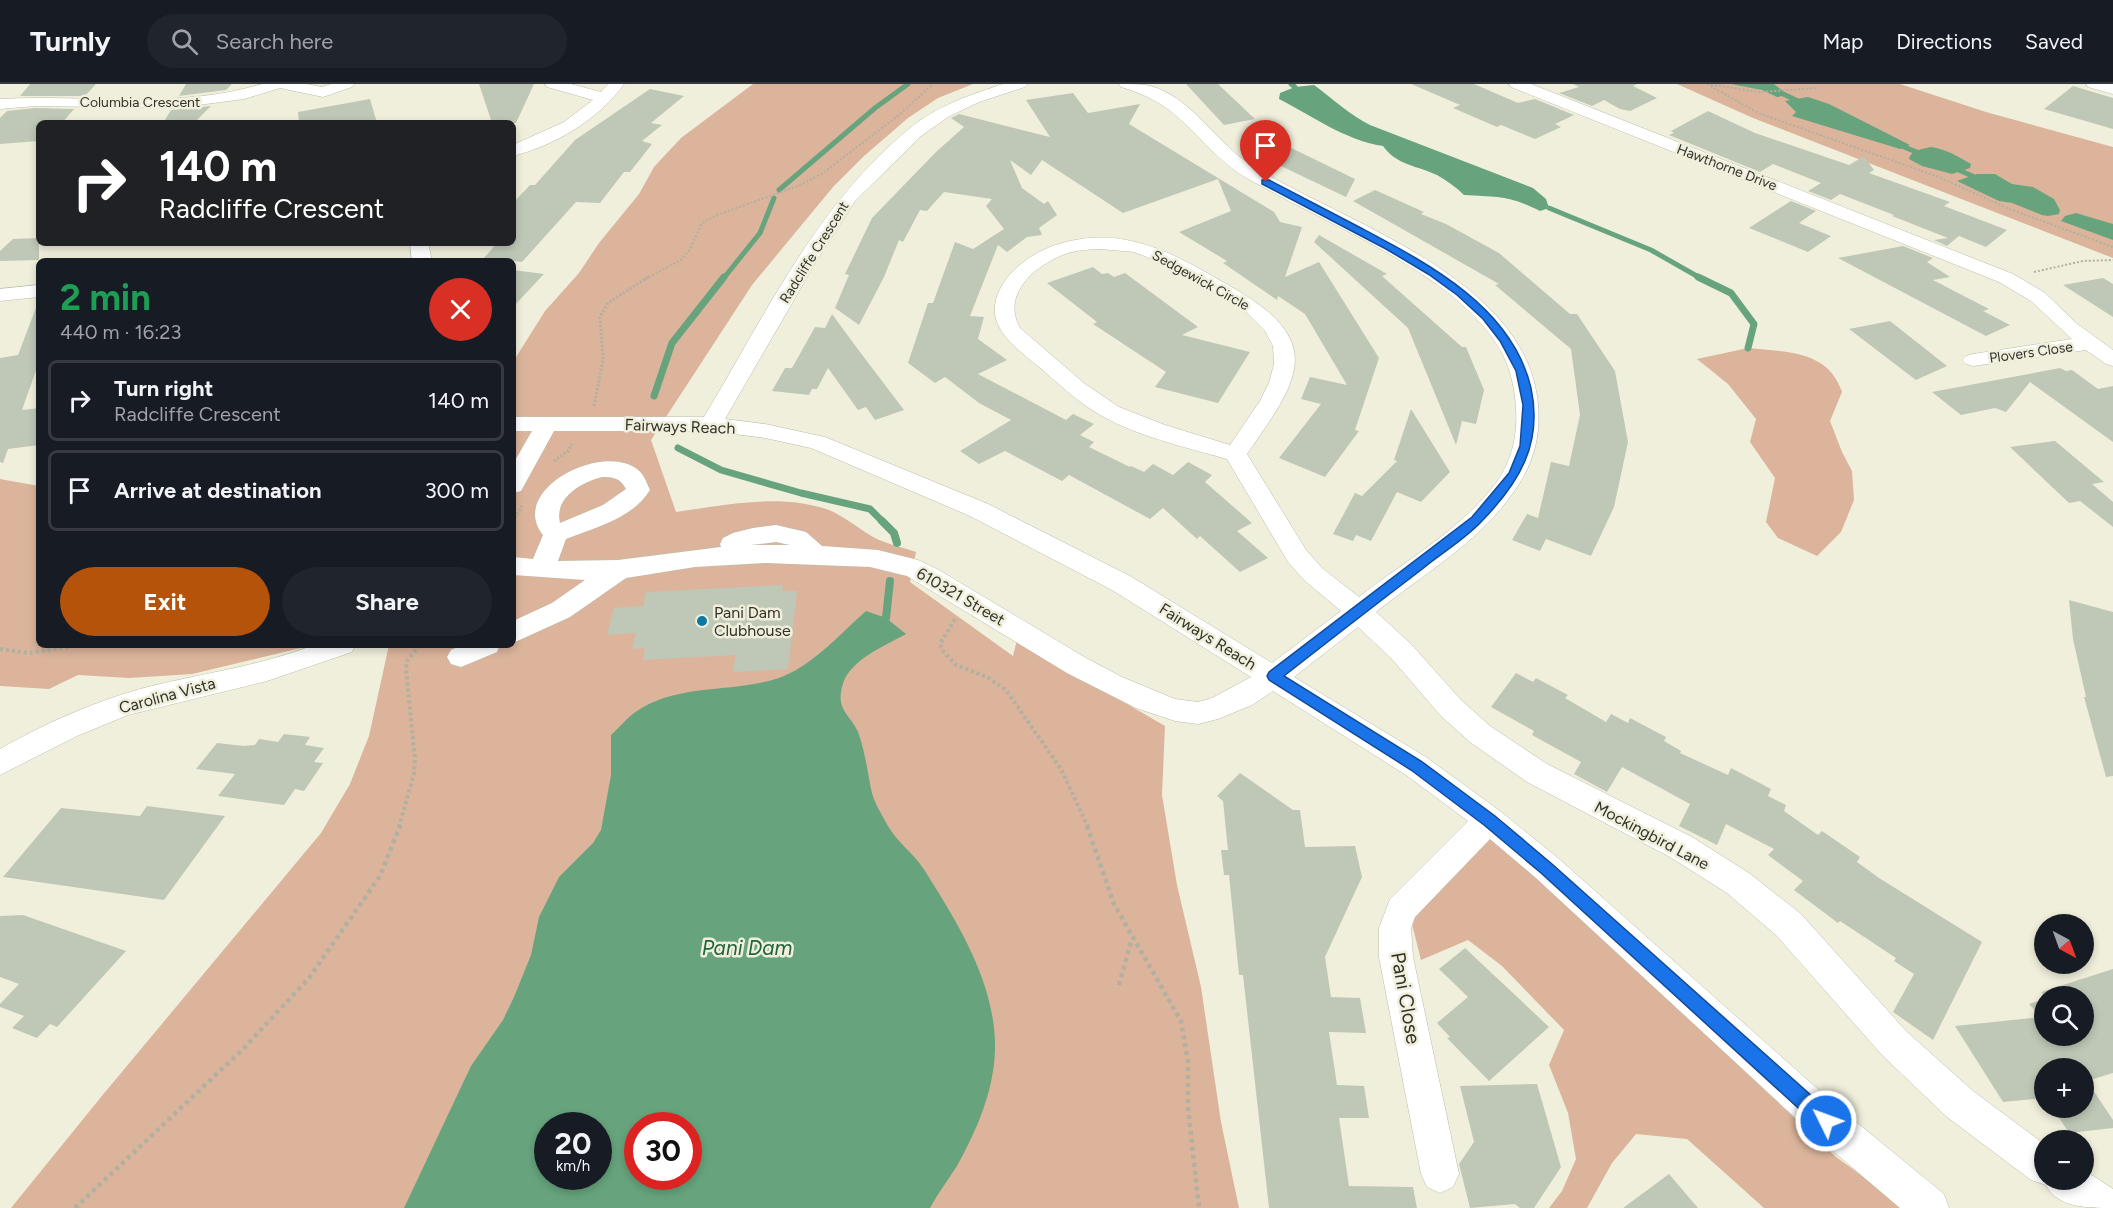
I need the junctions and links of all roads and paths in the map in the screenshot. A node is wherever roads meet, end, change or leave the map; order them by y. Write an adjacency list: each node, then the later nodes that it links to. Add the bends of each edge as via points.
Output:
1 (280, 84): 2 (street, via 323,92); 14 (street, Columbia Crescent, via 229,99 193,104)
2 (346, 84)
3 (553, 84): 13 (street)
4 (616, 84): 13 (street)
5 (933, 84): 27 (path, via 823,173 706,220 681,261 608,303 600,317 603,368 594,407)
6 (1018, 84): 28 (street, Radcliffe Crescent, via 973,99 915,132 848,198)
7 (1127, 84): 36 (street, via 1175,104 1241,167 1389,247 1461,293 1505,340 1521,371 1529,405 1526,446 1514,474 1476,520)
8 (1517, 84): 18 (street, Hawthorne Drive, via 1936,250)
9 (1707, 84): 11 (path, via 1764,91); 16 (path, via 1747,109 1939,177 2007,208)
10 (2094, 84): 12 (street)
11 (1817, 88)
12 (2113, 89)
13 (604, 98): 15 (street, via 585,117 562,131)
14 (0, 104)
15 (516, 150)
16 (2113, 247)
17 (2113, 260): 18 (path)
18 (1991, 276): 21 (street, Hawthorne Drive); 21 (street, Hawthorne Drive)
19 (36, 291): 20 (street)
20 (0, 295)
21 (2029, 300): 22 (street, Hawthorne Drive)
22 (2090, 343): 23 (street, Plovers Close); 24 (street, Hawthorne Drive)
23 (1973, 360)
24 (2113, 360)
25 (516, 424): 26 (street, Fairways Reach)
26 (547, 424): 27 (street, Fairways Reach); 30 (street)
27 (584, 424): 28 (street, Fairways Reach)
28 (711, 424): 44 (street, Fairways Reach, via 817,442 969,506 1121,583)
29 (1235, 454): 29 (street, Sedgewick Circle, via 1266,409 1285,367 1286,349 1279,334 1257,311 1154,252 1115,243 1065,248 1042,256 1011,285 1004,305 1007,323 1018,338 1078,389 1109,411 1141,425); 36 (street, via 1297,556)
30 (516, 481)
31 (556, 534): 34 (street)
32 (516, 566): 34 (street, 610321 Street)
33 (622, 568): 34 (street, 610321 Street, via 596,572); 35 (street, 610321 Street, via 757,554 814,554 904,565); 37 (street, via 561,610)
34 (542, 569)
35 (968, 600): 44 (street, 610321 Street, via 1138,698 1171,710 1198,712 1224,706); 47 (path, via 944,634 942,650 956,665 987,677 1006,690 1061,769 1090,832 1114,904)
36 (1358, 611): 44 (street); 49 (street, Mockingbird Lane, via 1480,734 1538,773 1681,847 1738,883 1781,918 1835,973 1894,1043 1960,1104)
37 (516, 632)
38 (62, 648): 42 (path, via 29,653)
39 (333, 648): 45 (street, Carolina Vista, via 279,666 138,701 82,721)
40 (418, 648): 52 (path, via 406,669 414,774 380,876 309,978 243,1049)
41 (480, 648): 43 (street)
42 (0, 649)
43 (461, 657)
44 (1274, 676): 46 (street, Fairways Reach, via 1416,766)
45 (0, 763)
46 (1489, 820): 50 (street, Pani Close, via 1401,909 1395,928 1396,957); 54 (street, Fairways Reach, via 1826,1121)
47 (1132, 937): 48 (path); 53 (path, via 1181,1021 1188,1060 1188,1107)
48 (1119, 985)
49 (2034, 1160)
50 (1440, 1174)
51 (2080, 1190): 55 (street)
52 (75, 1208)
53 (1199, 1208)
54 (1930, 1208)
55 (2108, 1208)

